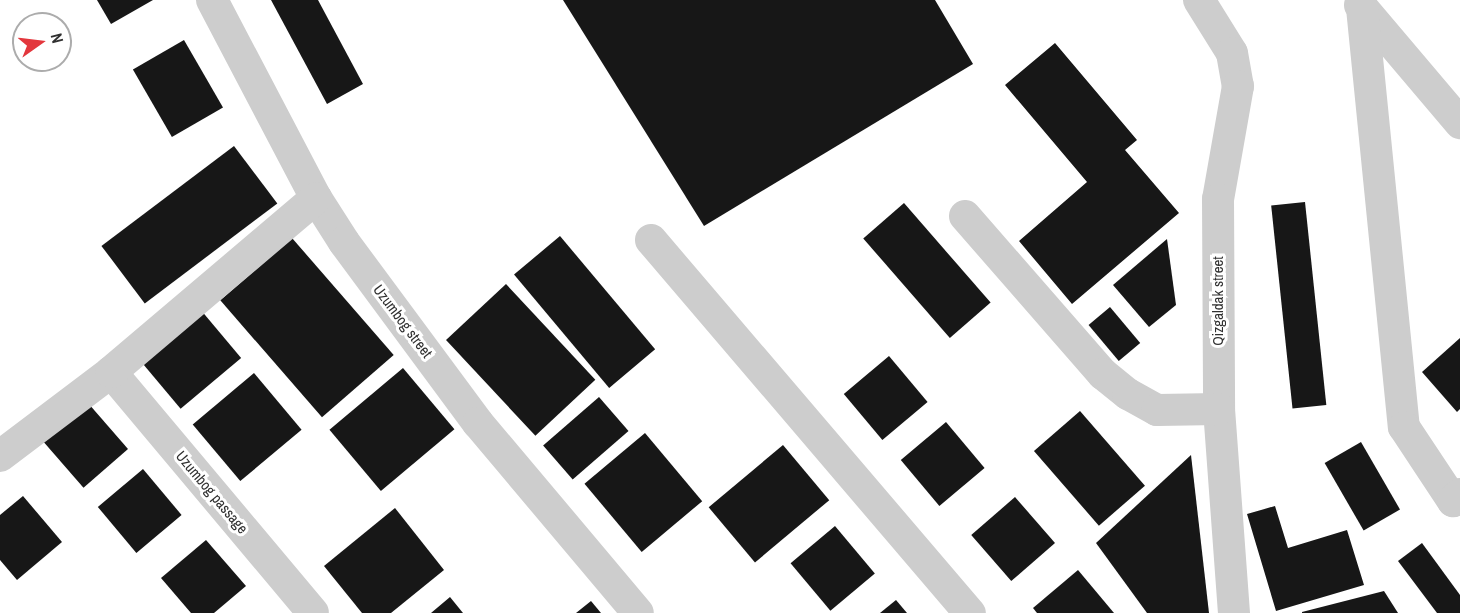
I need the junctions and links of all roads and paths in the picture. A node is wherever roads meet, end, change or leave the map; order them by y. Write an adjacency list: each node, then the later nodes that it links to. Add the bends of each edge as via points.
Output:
1 (212, 0): 5 (street, Uzumbog street)
2 (1199, 0): 9 (street, Qizgaldak street, via 1232,53 1238,86 1218,199)
3 (1359, 4): 4 (street); 11 (street, via 1404,427 1453,501)
4 (1460, 123)
5 (316, 198): 8 (street); 13 (street, Uzumbog street, via 478,423)
6 (965, 216): 9 (street, via 1103,374 1128,394 1157,410)
7 (651, 240): 14 (street)
8 (111, 372): 10 (street); 12 (street, Uzumbog passage)
9 (1219, 409): 15 (street, Qizgaldak street)
10 (5, 442)
11 (1460, 494)
12 (313, 613)
13 (638, 613)
14 (970, 613)
15 (1234, 613)

